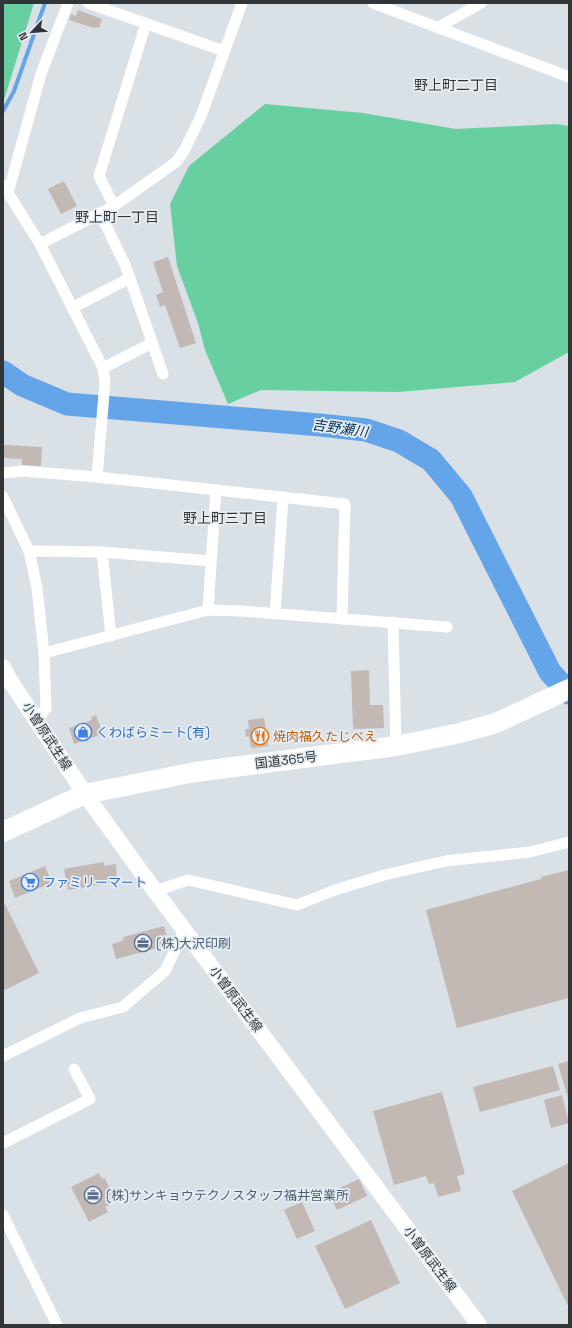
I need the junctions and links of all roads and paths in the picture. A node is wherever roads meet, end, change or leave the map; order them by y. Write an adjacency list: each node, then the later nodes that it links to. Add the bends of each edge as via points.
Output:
1 (68, 3): 10 (street, via 41,74)
2 (88, 3): 6 (street)
3 (242, 3): 8 (street)
4 (373, 3): 7 (street)
5 (481, 3): 7 (street)
6 (146, 23): 8 (street); 11 (street, via 98,176)
7 (439, 27): 9 (street)
8 (224, 51): 11 (street, via 201,116 184,151 176,162)
9 (569, 77)
10 (5, 189): 13 (street)
11 (114, 206): 12 (street)
12 (100, 213): 13 (street); 14 (street)
13 (40, 244): 15 (street)
14 (130, 278): 15 (street); 16 (street)
15 (72, 308): 17 (street)
16 (152, 343): 17 (street); 18 (street)
17 (103, 368): 20 (street, via 105,382)
18 (163, 374)
19 (3, 473): 20 (street, via 22,471)
20 (97, 476): 21 (street)
21 (216, 490): 23 (street); 26 (street)
22 (3, 496): 24 (street)
23 (283, 498): 28 (street); 29 (street, via 345,504)
24 (29, 552): 25 (street); 33 (street, via 37,588)
25 (102, 552): 26 (street); 32 (street)
26 (211, 561): 27 (street)
27 (208, 610): 28 (street); 32 (street)
28 (275, 614): 29 (street)
29 (342, 619): 30 (street)
30 (393, 622): 31 (street); 37 (street)
31 (447, 626)
32 (111, 636): 33 (street)
33 (44, 653): 36 (street, via 46,708)
34 (3, 667): 36 (main road, 小曽原武生線)
35 (569, 689): 37 (highway, 国道365号, via 496,723)
36 (37, 721): 38 (main road, 小曽原武生線)
37 (396, 746): 38 (highway, 国道365号, via 195,772)
38 (85, 794): 39 (highway, 国道365号); 41 (main road, 小曽原武生線)
39 (3, 832)
40 (569, 842): 41 (street, via 530,852 446,861 384,875 297,905 188,880)
41 (155, 891): 42 (main road, 小曽原武生線)
42 (184, 930): 43 (street, via 165,971 123,1007 80,1018); 48 (main road, 小曽原武生線)
43 (3, 1056)
44 (74, 1069): 45 (street, via 90,1099)
45 (3, 1143)
46 (3, 1215): 47 (street)
47 (57, 1325)
48 (479, 1325)

